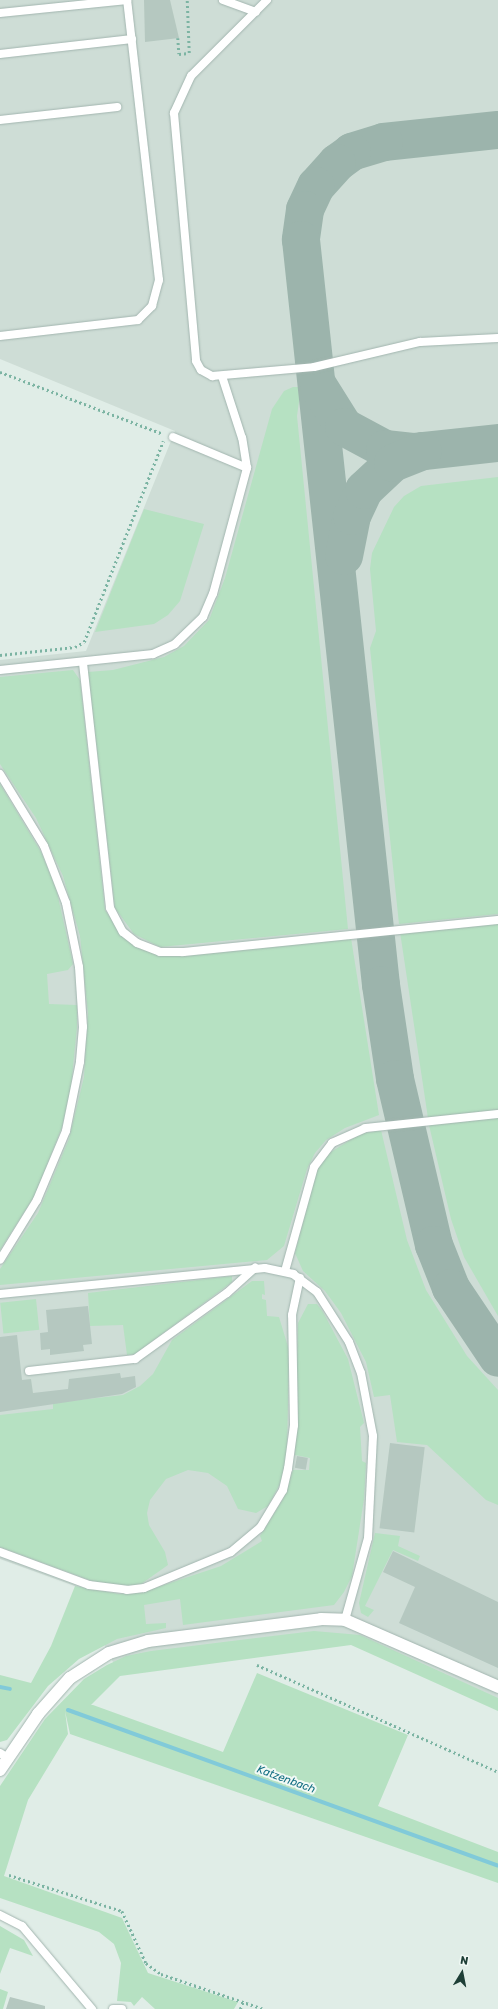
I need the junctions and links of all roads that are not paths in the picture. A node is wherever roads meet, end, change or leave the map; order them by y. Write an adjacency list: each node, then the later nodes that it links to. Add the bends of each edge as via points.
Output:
1 (127, 0): 5 (lane); 6 (lane)
2 (223, 0): 4 (lane)
3 (267, 0): 4 (lane)
4 (256, 12): 12 (lane, via 191,76 174,113 196,362 212,376)
5 (0, 14)
6 (132, 39): 7 (lane); 10 (lane, via 160,280 152,306 138,320)
7 (0, 54)
8 (117, 107): 9 (lane)
9 (0, 120)
10 (0, 336)
11 (498, 338): 12 (lane, via 420,342 314,367)
12 (222, 376): 14 (lane, via 242,438)
13 (173, 437): 14 (lane)
14 (246, 468): 15 (lane, via 213,594 195,627 176,644 153,654)
15 (83, 663): 16 (lane); 18 (lane, via 110,908 123,932 137,943 160,952 183,952)
16 (0, 670)
17 (0, 774): 20 (lane, via 44,846 66,903 79,967 83,1027 80,1062 66,1131 37,1200)
18 (498, 920)
19 (498, 1114): 22 (lane, via 365,1128 332,1143 314,1167)
20 (0, 1260)
21 (255, 1268): 22 (lane); 24 (lane); 25 (lane, via 227,1293 135,1359)
22 (285, 1271): 23 (lane)
23 (300, 1278): 26 (lane, via 292,1314 294,1425 288,1469 283,1490 260,1528 230,1552 144,1588 127,1590 90,1585); 27 (lane, via 317,1292 349,1342 360,1373 373,1436 373,1486 368,1538)
24 (0, 1294)
25 (29, 1371)
26 (0, 1552)
27 (345, 1620): 28 (street); 29 (street, via 321,1619 127,1646 70,1678)
28 (498, 1688)
29 (4, 1756): 30 (street)
30 (0, 1770)
31 (0, 1914): 32 (lane, via 22,1926)
32 (92, 2009)
33 (113, 2009): 34 (lane)
34 (122, 2009)

